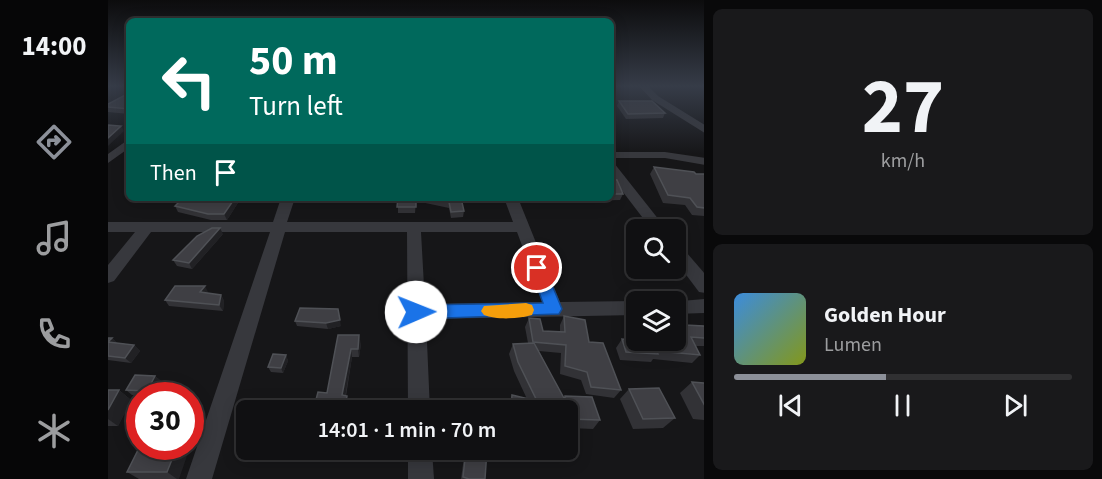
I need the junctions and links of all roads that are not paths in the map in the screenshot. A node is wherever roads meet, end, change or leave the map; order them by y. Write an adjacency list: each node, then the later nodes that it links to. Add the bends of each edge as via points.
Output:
1 (673, 109): 2 (street)
2 (704, 129)
3 (126, 145): 6 (street)
4 (614, 155): 7 (street, via 665,155)
5 (126, 158): 6 (street)
6 (109, 159)
7 (704, 162)
8 (614, 171): 11 (street)
9 (287, 201): 15 (street)
10 (512, 201): 14 (street)
11 (651, 219)
12 (108, 227): 13 (street)
13 (147, 227): 15 (street); 18 (street)
14 (521, 227): 16 (street); 23 (street)
15 (279, 228): 16 (street); 27 (street)
16 (414, 228): 24 (street)
17 (686, 263): 19 (street)
18 (108, 277)
19 (704, 286)
20 (704, 306): 21 (street)
21 (686, 307)
22 (626, 308): 23 (street)
23 (554, 309): 24 (street)
24 (416, 312): 25 (street)
25 (419, 400)
26 (420, 460): 28 (street)
27 (199, 479)
28 (421, 479)

